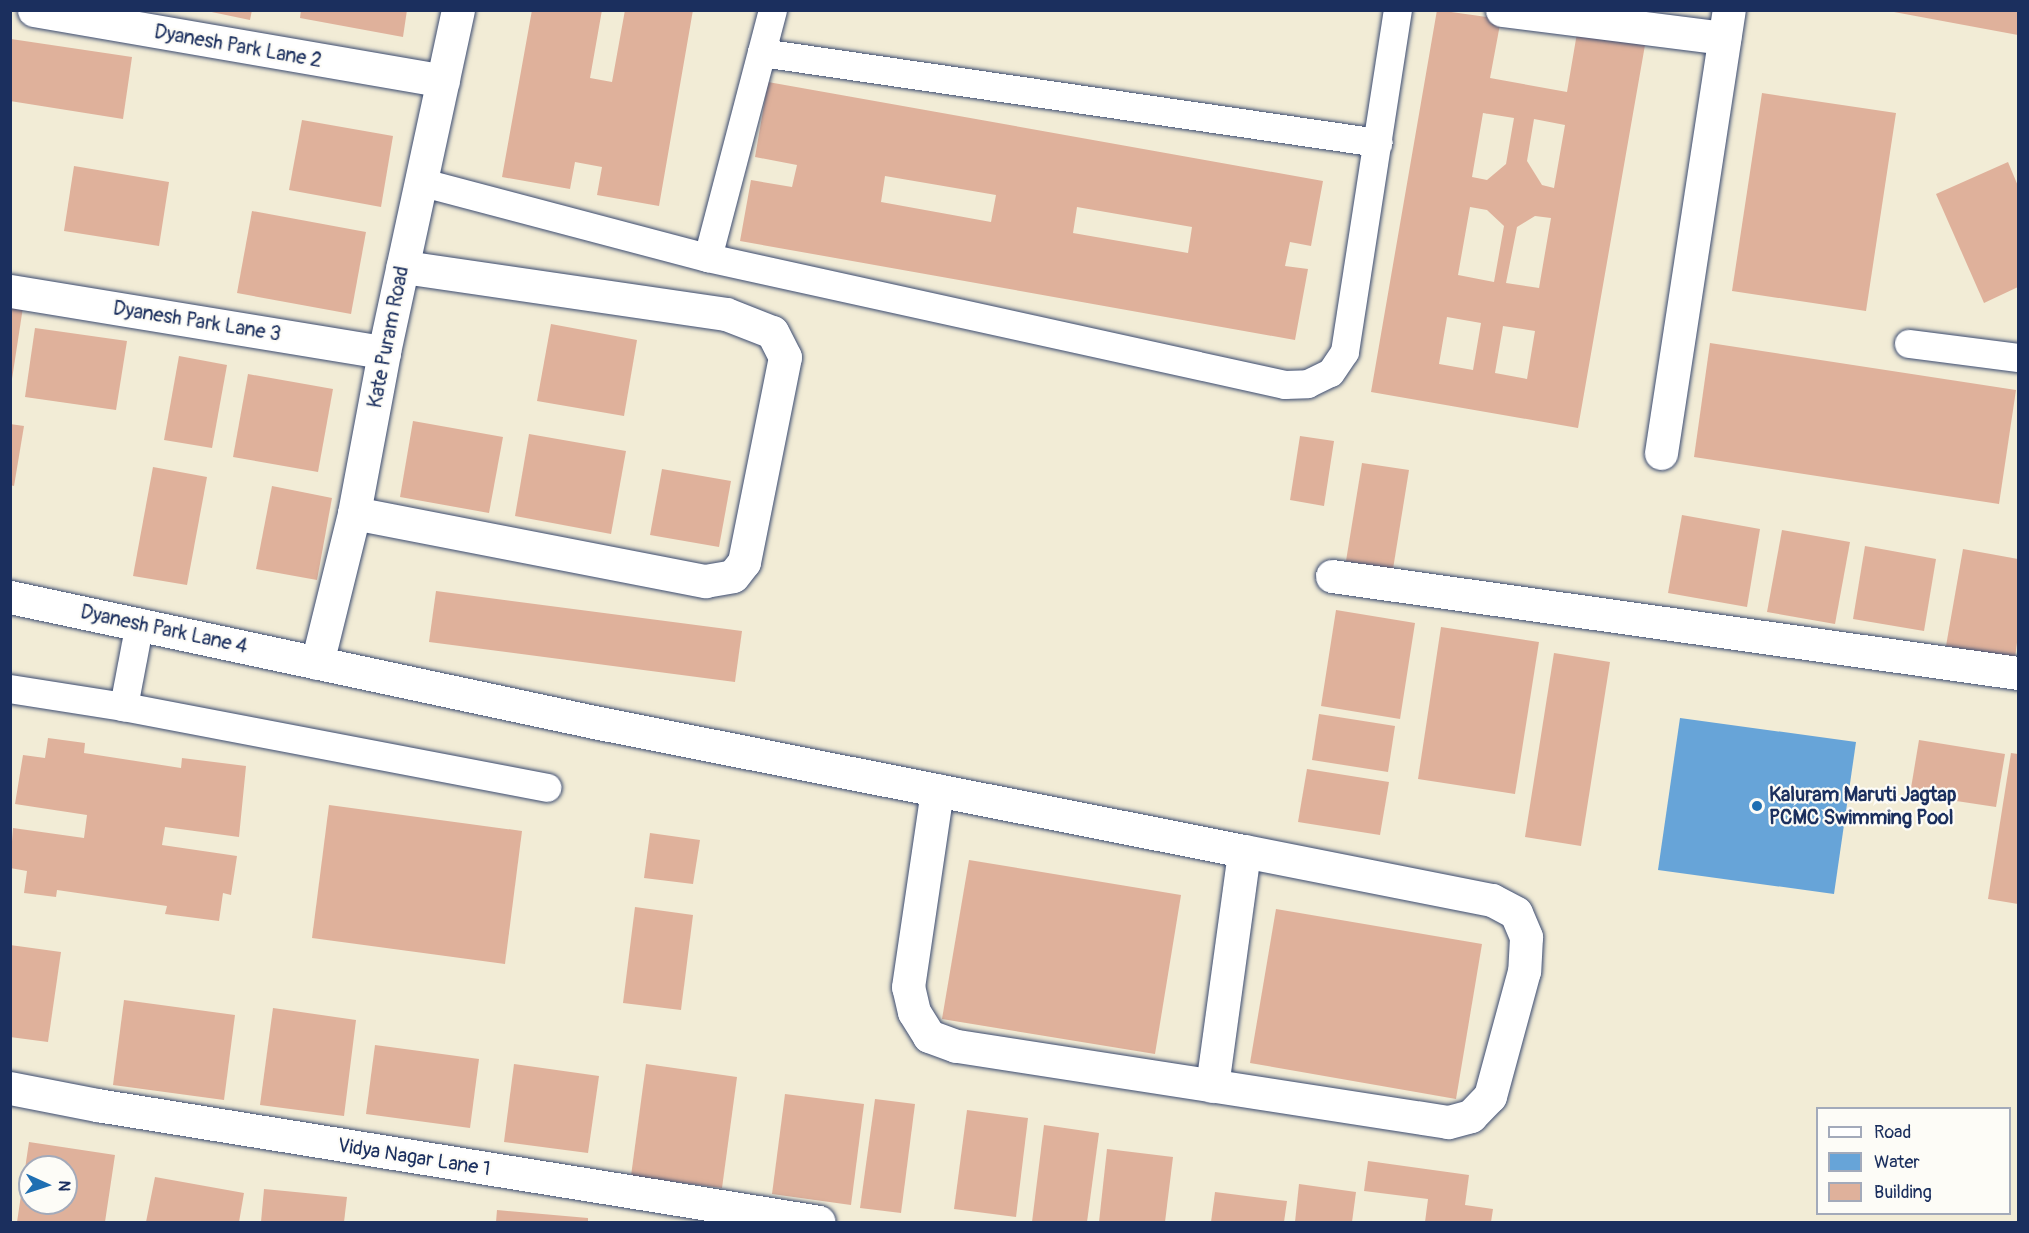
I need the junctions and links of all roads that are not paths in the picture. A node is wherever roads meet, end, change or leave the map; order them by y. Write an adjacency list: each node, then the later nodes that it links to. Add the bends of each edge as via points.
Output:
1 (34, 10): 8 (street, Dyanesh Park Lane 2)
2 (458, 10): 8 (street, Kate Puram Road)
3 (773, 10): 7 (lane)
4 (1398, 10): 9 (lane)
5 (1502, 10): 6 (street)
6 (1727, 24): 17 (street)
7 (762, 52): 9 (lane); 11 (lane)
8 (442, 81): 10 (street, Kate Puram Road)
9 (1378, 143): 11 (lane, via 1345,352 1331,373 1308,384 1285,385)
10 (420, 182): 11 (lane); 12 (street, Kate Puram Road)
11 (708, 258)
12 (402, 267): 15 (street, Kate Puram Road); 18 (street, via 726,314 772,332 785,357 744,562 733,576 705,581)
13 (10, 291): 15 (street, Dyanesh Park Lane 3)
14 (1910, 344): 16 (lane)
15 (384, 352): 18 (street, Kate Puram Road)
16 (2019, 358)
17 (1660, 453)
18 (354, 513): 22 (street, Kate Puram Road)
19 (1332, 576): 23 (street)
20 (10, 597): 21 (street, Dyanesh Park Lane 4)
21 (140, 623): 22 (street, Dyanesh Park Lane 4); 25 (lane)
22 (317, 663): 27 (street, Dyanesh Park Lane 4)
23 (2019, 674)
24 (10, 689): 25 (lane)
25 (124, 707): 26 (lane)
26 (547, 788)
27 (937, 790): 28 (street, Dyanesh Park Lane 4); 29 (street, Dyanesh Park Lane 4, via 908,987 914,1012 928,1036 956,1046)
28 (1244, 851): 29 (street); 29 (street, Dyanesh Park Lane 4, via 1492,900 1516,913 1526,937 1524,971 1490,1096 1471,1116 1448,1122)
29 (1212, 1086)
30 (10, 1088): 31 (street, Vidya Nagar Lane 1)
31 (819, 1222)

